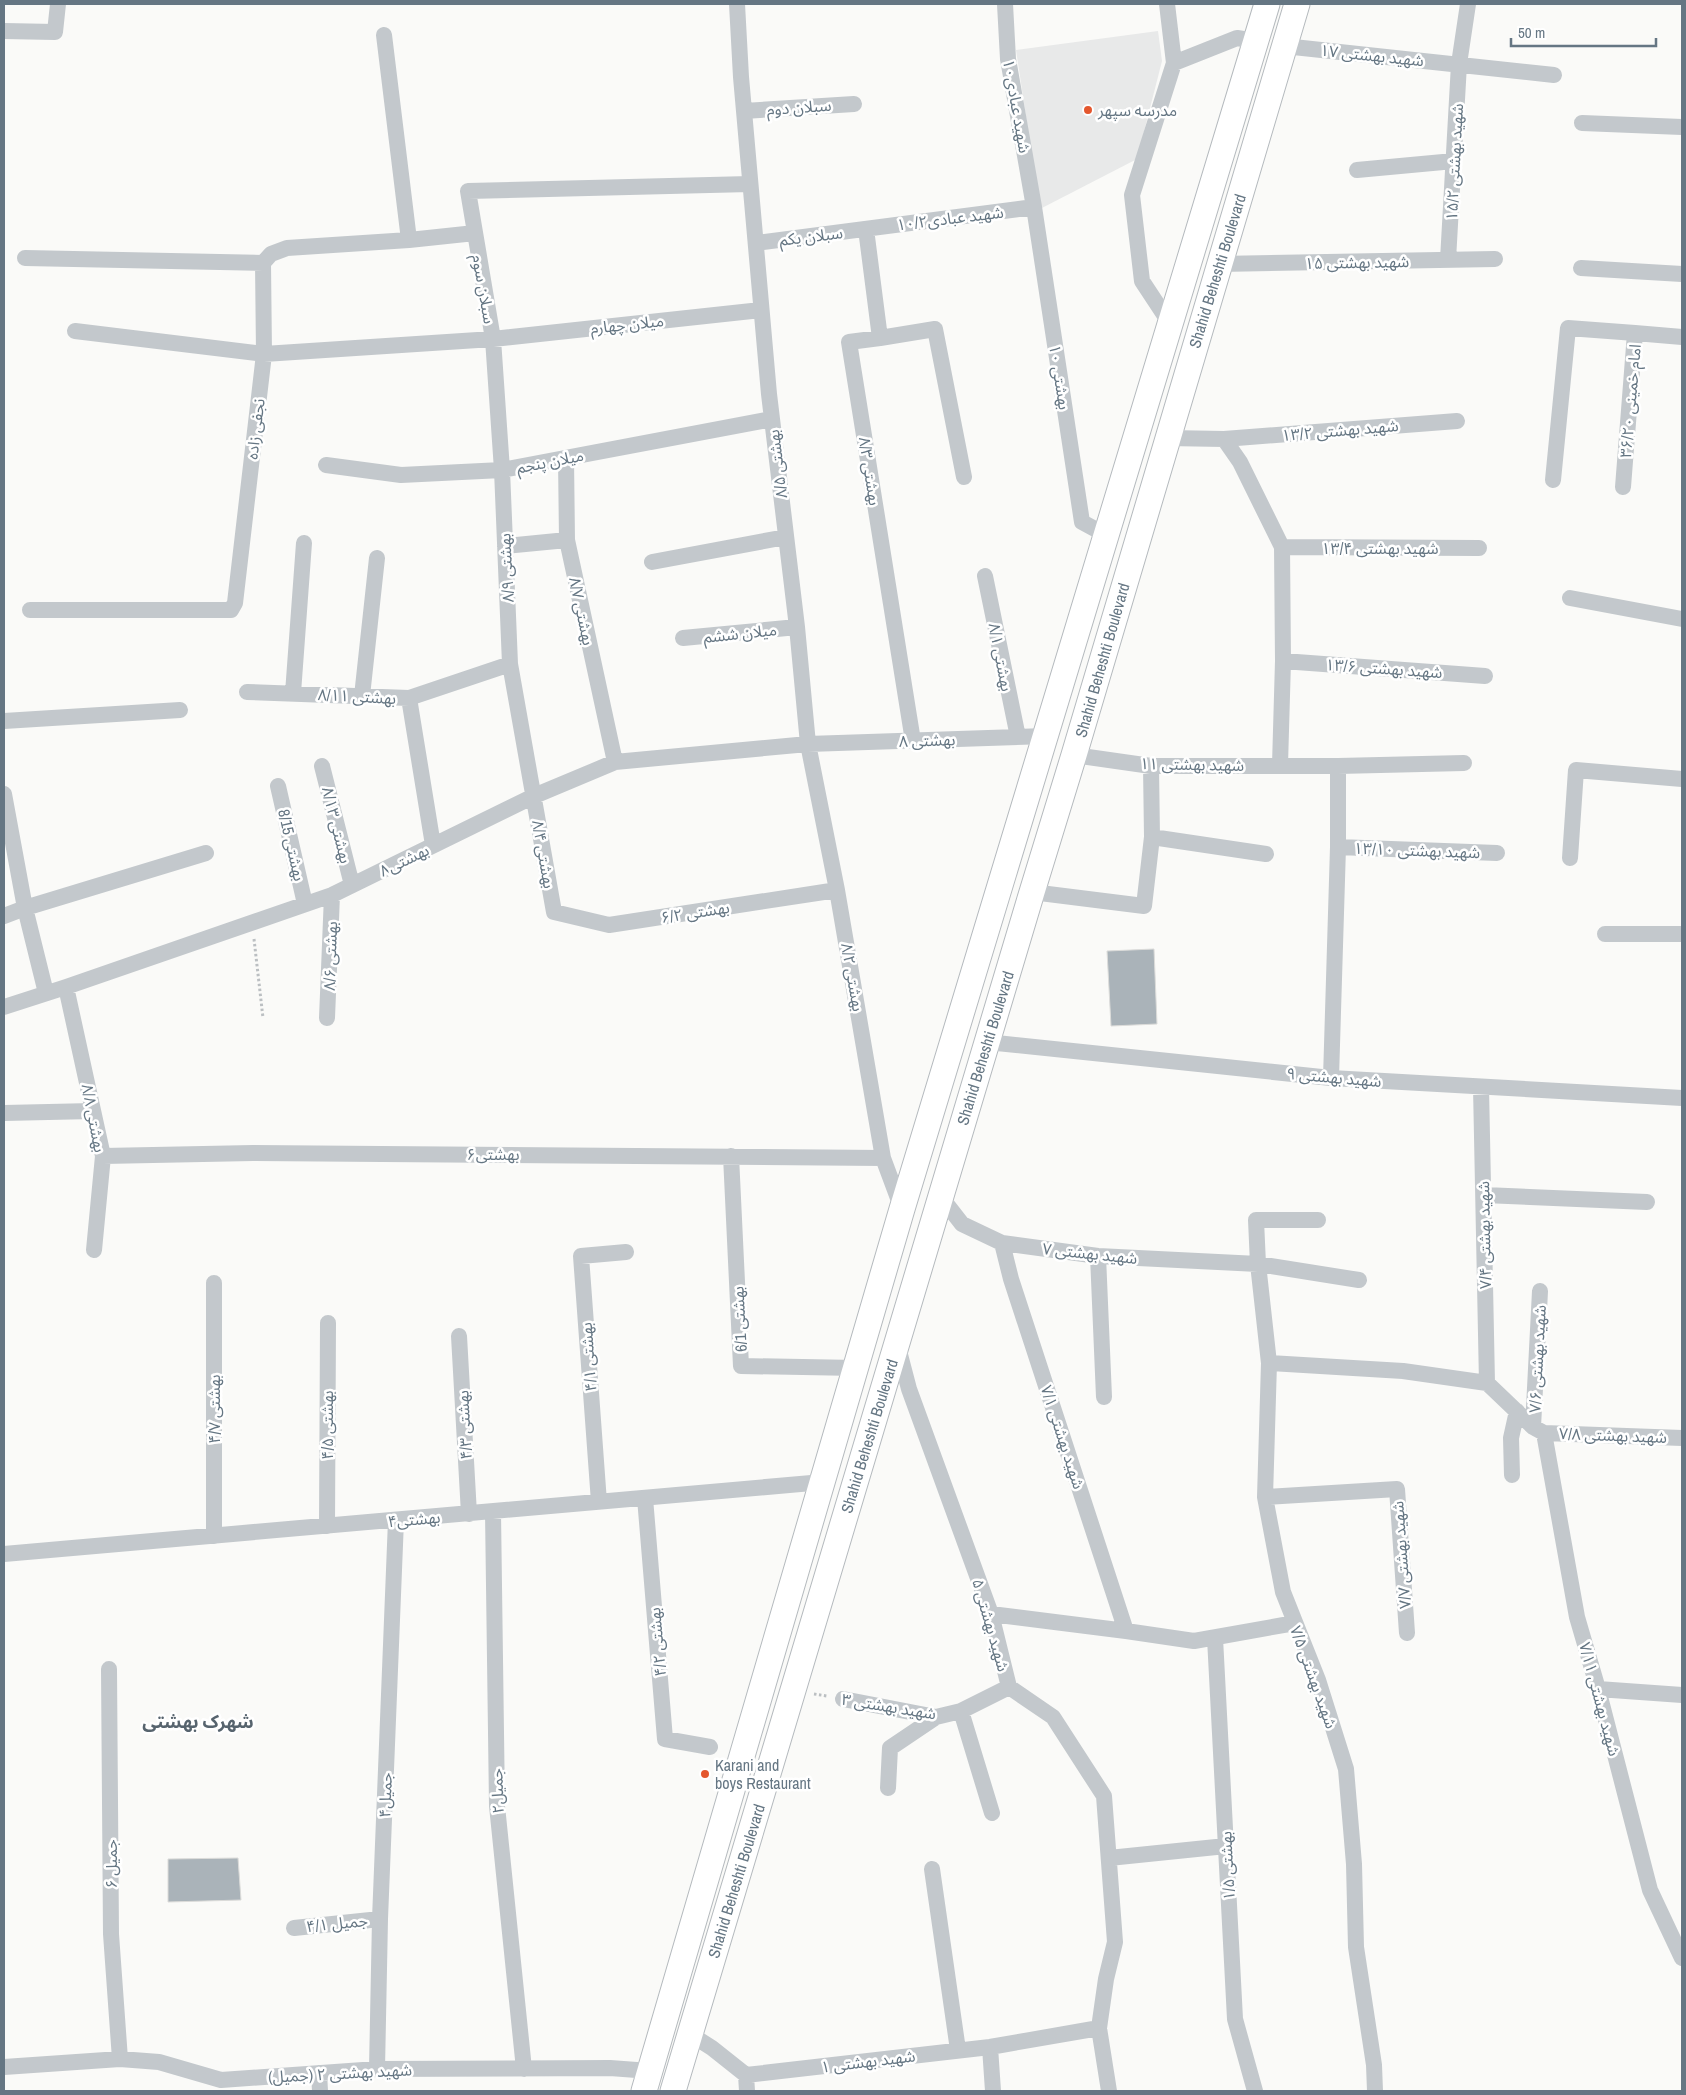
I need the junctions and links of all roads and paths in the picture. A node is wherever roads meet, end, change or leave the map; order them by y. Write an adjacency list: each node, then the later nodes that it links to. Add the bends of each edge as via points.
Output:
1 (58, 4): 8 (street, via 55,32)
2 (737, 4): 16 (street, بهشتی ۸/۵)
3 (1005, 4): 22 (street, شهید عبادی۱۰, via 1008,59)
4 (1167, 4): 12 (street)
5 (1267, 4): 10 (main road, Shahid Beheshti Boulevard)
6 (1297, 4): 11 (main road, Shahid Beheshti Boulevard)
7 (1468, 4): 13 (street, شهید بهشتی ۱۵/۲)
8 (4, 31)
9 (384, 35): 25 (street)
10 (1256, 41): 12 (street, via 1237,38); 35 (main road, Shahid Beheshti Boulevard)
11 (1284, 46): 13 (street, شهید بهشتی ۱۷); 31 (main road, Shahid Beheshti Boulevard)
12 (1174, 63): 35 (street, via 1132,195 1142,281)
13 (1459, 64): 14 (street, شهید بهشتی ۱۷); 19 (street, شهید بهشتی ۱۵/۲)
14 (1554, 75)
15 (854, 104): 16 (street, سبلان دوم)
16 (744, 111): 21 (street, بهشتی ۸/۵)
17 (1582, 123): 18 (street)
18 (1682, 128)
19 (1454, 161): 20 (street); 29 (street, شهید بهشتی ۱۵/۲)
20 (1357, 170)
21 (750, 184): 24 (street, سبلان سوم, via 468,191); 26 (street, بهشتی ۸/۵)
22 (1034, 207): 23 (street, شهید عبادی۱۰/۲); 52 (street, بهشتی ۱۰, via 1082,522)
23 (866, 229): 26 (street, سبلان یکم); 39 (street)
24 (475, 233): 25 (street); 40 (street, سبلان سوم)
25 (409, 240): 30 (street, via 287,248 271,254)
26 (756, 243): 34 (street, بهشتی ۸/۵)
27 (25, 258): 30 (street)
28 (1495, 259): 29 (street, شهید بهشتی ۱۵)
29 (1448, 260): 31 (street, شهید بهشتی ۱۵)
30 (263, 263): 41 (street, نجفی زاده)
31 (1219, 264): 44 (main road, Shahid Beheshti Boulevard)
32 (1581, 268): 33 (street)
33 (1682, 274)
34 (762, 310): 40 (street, میلان چهارم); 42 (street, بهشتی ۸/۵)
35 (1169, 322): 52 (main road, Shahid Beheshti Boulevard)
36 (75, 330): 41 (street, سبلان سوم)
37 (1635, 333): 38 (street, امام خمینی ۳۶/۲۰); 50 (street, via 1568,328); 51 (street, امام خمینی ۳۶/۲۰)
38 (1682, 337)
39 (880, 338): 49 (street, via 935,328); 78 (street, بهشتی ۸/۳, via 849,342)
40 (493, 339): 41 (street, سبلان سوم); 48 (street, بهشتی ۸/۹)
41 (264, 354): 63 (street, نجفی زاده, via 231,610)
42 (772, 419): 46 (street, میلان پنجم); 53 (street, بهشتی ۸/۵)
43 (1457, 421): 45 (street, شهید بهشتی ۱۳/۲)
44 (1167, 438): 45 (street, شهید بهشتی ۱۳/۲); 80 (main road, Shahid Beheshti Boulevard)
45 (1224, 439): 57 (street, via 1240,462)
46 (566, 458): 48 (street, میلان پنجم); 54 (street, بهشتی ۸/۷)
47 (326, 465): 48 (street, میلان پنجم, via 401,475)
48 (502, 470): 56 (street, بهشتی ۸/۹)
49 (964, 477)
50 (1552, 480)
51 (1623, 487)
52 (1106, 535): 76 (main road, Shahid Beheshti Boulevard)
53 (786, 537): 60 (street); 65 (street, بهشتی ۸/۵)
54 (567, 540): 56 (street); 81 (street, بهشتی ۸/۷)
55 (304, 543): 71 (street)
56 (505, 546): 68 (street, بهشتی ۸/۹)
57 (1282, 547): 58 (street, شهید بهشتی ۱۳/۴); 67 (street)
58 (1479, 548)
59 (377, 558): 72 (street)
60 (652, 562)
61 (985, 576): 77 (street, بهشتی ۸/۱)
62 (1570, 598): 64 (street)
63 (30, 610)
64 (1682, 619)
65 (798, 627): 66 (street, میلان ششم); 79 (street, بهشتی ۸/۵)
66 (683, 638)
67 (1283, 661): 69 (street, شهید بهشتی ۱۳/۶); 83 (street)
68 (510, 664): 73 (street); 89 (street, بهشتی ۸/۹)
69 (1485, 676)
70 (247, 692): 71 (street, بهشتی ۸/۱۱)
71 (293, 693): 72 (street, بهشتی ۸/۱۱)
72 (362, 696): 73 (street, بهشتی ۸/۱۱)
73 (408, 698): 92 (street, بهشتی ۸/۱۱)
74 (180, 710): 75 (street)
75 (4, 720)
76 (1046, 736): 77 (street, ۸ بهشتی); 126 (main road, Shahid Beheshti Boulevard)
77 (1018, 737): 78 (street, ۸ بهشتی)
78 (913, 741): 79 (street, ۸ بهشتی)
79 (808, 744): 81 (street, بهشتی۸); 99 (street, بهشتی ۸/۲)
80 (1074, 755): 85 (street, شهید بهشتی ۱۱); 100 (main road, Shahid Beheshti Boulevard)
81 (615, 762): 89 (street, بهشتی۸)
82 (1464, 762): 86 (street, شهید بهشتی ۱۱)
83 (1280, 765): 85 (street, شهید بهشتی ۱۱); 86 (street, شهید بهشتی ۱۱)
84 (322, 766): 98 (street, بهشتی ۸/۱۳)
85 (1151, 766): 91 (street)
86 (1338, 766): 93 (street)
87 (1682, 779): 97 (street, via 1576,770)
88 (278, 786): 102 (street, بهشتی 8/15)
89 (534, 796): 92 (street, بهشتی۸); 104 (street, بهشتی ۸/۴)
90 (4, 801): 103 (street)
91 (1152, 837): 96 (street); 100 (street, via 1144,906)
92 (433, 845): 98 (street, بهشتی۸)
93 (1338, 847): 94 (street, شهید بهشتی ۱۳/۱۰); 115 (street)
94 (1497, 852)
95 (206, 853): 103 (street)
96 (1266, 854)
97 (1570, 858)
98 (352, 885): 101 (street, بهشتی۸)
99 (837, 890): 104 (street, بهشتی ۶/۲, via 608,925); 122 (street, بهشتی ۸/۲)
100 (1032, 892): 114 (main road, Shahid Beheshti Boulevard)
101 (332, 895): 102 (street, بهشتی۸); 113 (street, بهشتی ۸/۶)
102 (305, 904): 106 (street, بهشتی۸)
103 (25, 908): 105 (street); 110 (street)
104 (554, 912)
105 (4, 916)
106 (252, 923): 109 (street, بهشتی۸); 112 (path)
107 (1605, 934): 108 (street)
108 (1682, 934)
109 (66, 987): 110 (street, بهشتی۸); 118 (street, بهشتی ۸/۸)
110 (46, 993): 111 (street, بهشتی۸)
111 (4, 1007)
112 (263, 1018)
113 (328, 1018)
114 (987, 1042): 115 (street, شهید بهشتی ۹); 124 (main road, Shahid Beheshti Boulevard)
115 (1330, 1078): 116 (street, شهید بهشتی ۹)
116 (1482, 1087): 117 (street, شهید بهشتی ۹); 123 (street, شهید بهشتی ۷/۴)
117 (1682, 1098)
118 (93, 1111): 119 (street); 120 (street, بهشتی ۸/۸)
119 (4, 1113)
120 (103, 1156): 121 (street, بهشتی۶, via 253,1153); 129 (street, بهشتی ۸/۸)
121 (731, 1156): 122 (street, بهشتی۶); 140 (street, بهشتی 6/1, via 742,1366)
122 (884, 1158): 126 (street, بهشتی ۸/۲)
123 (1484, 1195): 125 (street); 141 (street, شهید بهشتی ۷/۴)
124 (941, 1197): 128 (street, شهید بهشتی ۷, via 962,1224); 138 (main road, Shahid Beheshti Boulevard)
125 (1647, 1202)
126 (902, 1209): 140 (main road, Shahid Beheshti Boulevard)
127 (1318, 1220): 132 (street, شهید بهشتی ۷/۵, via 1256,1220)
128 (1002, 1243): 131 (street, شهید بهشتی ۷); 159 (street, شهید بهشتی ۷/۱)
129 (94, 1250)
130 (626, 1252): 150 (street, بهشتی ۴/۱, via 581,1256)
131 (1098, 1256): 132 (street, شهید بهشتی ۷); 142 (street)
132 (1258, 1264): 133 (street, شهید بهشتی ۷); 139 (street, شهید بهشتی ۷/۵)
133 (1359, 1280)
134 (214, 1283): 155 (street, بهشتی ۴/۷)
135 (1540, 1291): 144 (street, شهید بهشتی ۷/۶)
136 (328, 1323): 154 (street, بهشتی ۴/۵)
137 (460, 1336): 152 (street, بهشتی ۴/۳)
138 (897, 1344): 157 (street, شهید بهشتی ۵, via 909,1389); 165 (main road, Shahid Beheshti Boulevard)
139 (1269, 1363): 141 (street, via 1403,1371); 148 (street, شهید بهشتی ۷/۵)
140 (857, 1368): 147 (main road, Shahid Beheshti Boulevard)
141 (1487, 1383): 143 (street)
142 (1104, 1397)
143 (1517, 1411): 144 (street); 146 (street, via 1511,1438)
144 (1539, 1430): 145 (street, شهید بهشتی ۷/۸); 164 (street, شهید بهشتی ۷/۱۱, via 1576,1617)
145 (1682, 1438)
146 (1512, 1474)
147 (823, 1482): 149 (street, بهشتی۴); 176 (main road, Shahid Beheshti Boulevard)
148 (1265, 1497): 158 (street, شهید بهشتی ۷/۵, via 1283,1592); 160 (street, شهید بهشتی ۷/۷, via 1397,1489)
149 (645, 1498): 150 (street, بهشتی۴); 170 (street, بهشتی ۴/۲, via 665,1739)
150 (599, 1502): 151 (street, بهشتی۴)
151 (493, 1512): 152 (street, بهشتی۴); 187 (street, جمیل۲, via 497,1806)
152 (470, 1514): 153 (street, بهشتی۴)
153 (396, 1520): 154 (street, بهشتی۴); 177 (street, جمیل۴)
154 (327, 1526): 155 (street, بهشتی۴)
155 (214, 1536): 156 (street, بهشتی۴)
156 (4, 1554)
157 (991, 1614): 159 (street); 163 (street, شهید بهشتی ۵)
158 (1295, 1623): 161 (street); 198 (street, شهید بهشتی ۷/۵, via 1318,1680 1346,1769 1354,1864 1356,1947)
159 (1126, 1630): 161 (street, via 1194,1641)
160 (1407, 1633)
161 (1215, 1638): 173 (street, بهشتی ۱/۵)
162 (109, 1669): 185 (street, جمیل ۶, via 111,1934)
163 (1009, 1687): 168 (street, شهید بهشتی ۳); 174 (street, شهید بهشتی ۵, via 1053,1717 1104,1796)
164 (1598, 1689): 166 (street); 180 (street, شهید بهشتی ۷/۱۱, via 1650,1890)
165 (794, 1690): 167 (path, شهید بهشتی ۳); 178 (main road, Shahid Beheshti Boulevard)
166 (1682, 1695)
167 (843, 1699): 169 (street, شهید بهشتی ۳)
168 (961, 1711): 169 (street, شهید بهشتی ۳); 172 (street)
169 (936, 1717): 171 (street, via 890,1748)
170 (710, 1747)
171 (888, 1788)
172 (992, 1813)
173 (1226, 1846): 174 (street); 197 (street, بهشتی ۱/۵, via 1234,2019)
174 (1109, 1858): 181 (street, شهید بهشتی ۵, via 1115,1942)
175 (932, 1869): 184 (street)
176 (696, 1915): 178 (main road); 190 (main road, Shahid Beheshti Boulevard)
177 (380, 1919): 179 (street, جمیل ۴/۱); 188 (street, جمیل۴)
178 (723, 1925): 182 (main road, Shahid Beheshti Boulevard)
179 (294, 1928)
180 (1682, 1958)
181 (1099, 2028): 183 (street, شهید بهشتی ۱); 196 (street, شهید بهشتی ۵)
182 (690, 2034): 191 (street, via 712,2048); 194 (main road, Shahid Beheshti Boulevard)
183 (990, 2047): 184 (street, شهید بهشتی ۱); 195 (street)
184 (958, 2050): 191 (street, شهید بهشتی ۱)
185 (120, 2060): 186 (street, شهید بهشتی ۲ (جمیل)); 192 (street, شهید بهشتی ۲ (جمیل), via 159,2062)
186 (4, 2067)
187 (524, 2068): 188 (street, شهید بهشتی ۲ (جمیل)); 190 (street, شهید بهشتی ۲ (جمیل), via 610,2068)
188 (377, 2069): 189 (street, شهید بهشتی ۲ (جمیل))
189 (319, 2073): 192 (street, شهید بهشتی ۲ (جمیل)); 193 (street)
190 (647, 2081)
191 (747, 2083)
192 (221, 2086)
193 (320, 2091)
194 (673, 2091)
195 (993, 2091)
196 (1109, 2091)
197 (1256, 2091)
198 (1375, 2091)

